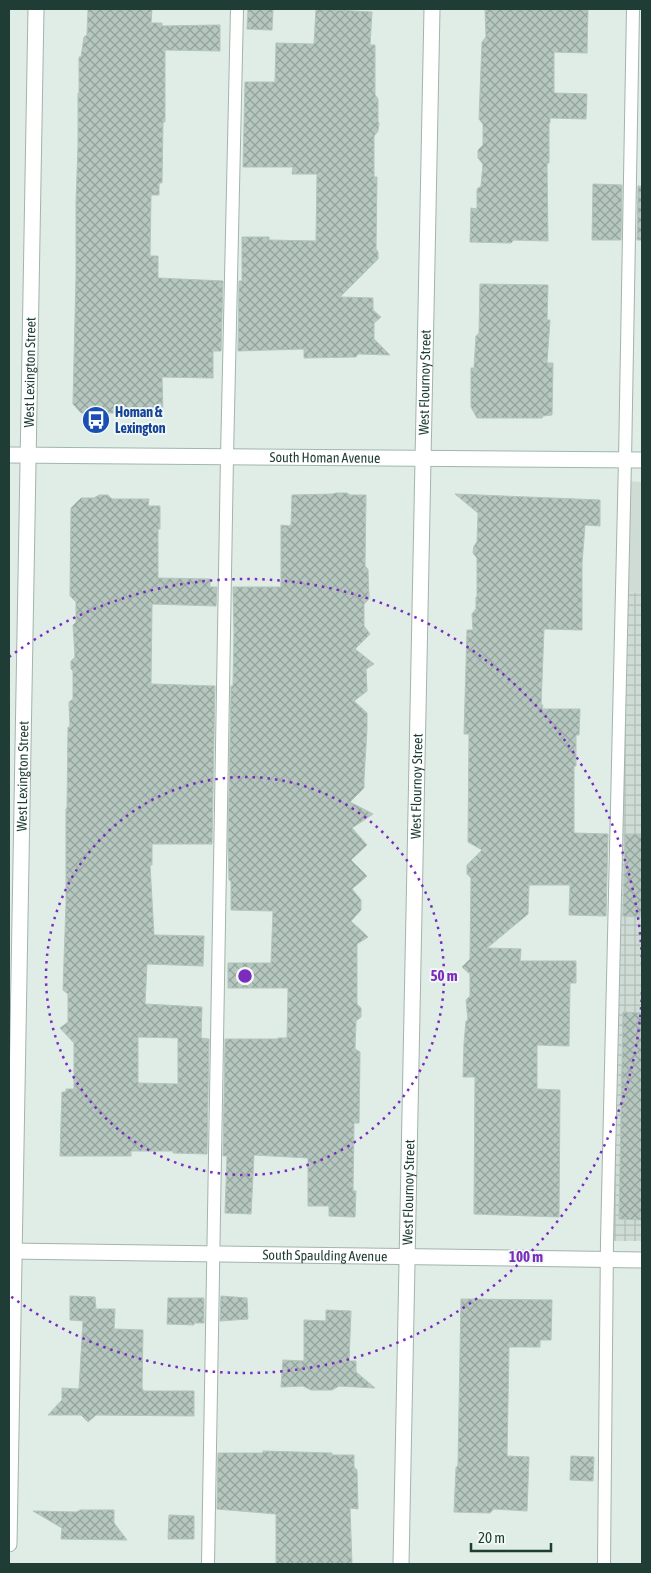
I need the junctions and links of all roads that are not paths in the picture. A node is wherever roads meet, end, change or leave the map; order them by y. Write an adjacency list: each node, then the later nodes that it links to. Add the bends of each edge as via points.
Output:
1 (36, 9): 6 (street, West Lexington Street)
2 (237, 9): 7 (lane)
3 (432, 9): 8 (street, West Flournoy Street)
4 (633, 9): 9 (lane)
5 (9, 455): 6 (street, South Homan Avenue)
6 (28, 455): 7 (street, South Homan Avenue); 11 (street, West Lexington Street)
7 (227, 457): 8 (street, South Homan Avenue); 12 (lane)
8 (423, 459): 9 (street, South Homan Avenue); 13 (street, West Flournoy Street)
9 (625, 460): 10 (street, South Homan Avenue); 14 (lane)
10 (642, 460)
11 (11, 1252): 12 (street, South Spaulding Avenue); 16 (street, West Lexington Street)
12 (213, 1254): 13 (street, South Spaulding Avenue); 17 (lane)
13 (407, 1256): 14 (street, South Spaulding Avenue); 18 (street, West Flournoy Street)
14 (607, 1260): 15 (street, South Spaulding Avenue); 19 (lane)
15 (642, 1260)
16 (9, 1544)
17 (208, 1564)
18 (401, 1564)
19 (604, 1564)

